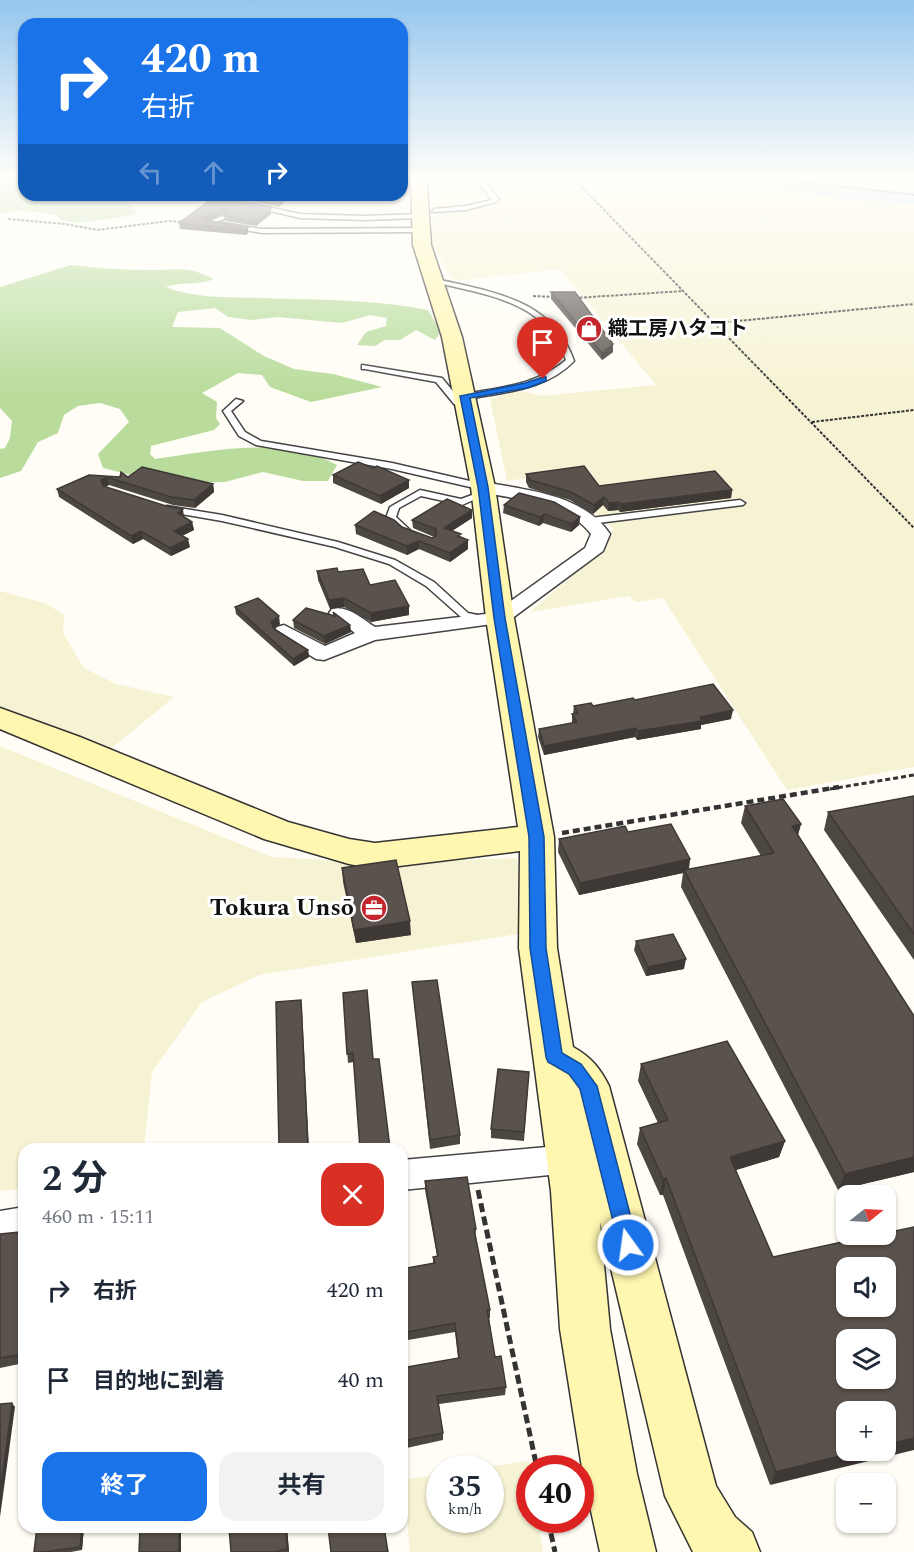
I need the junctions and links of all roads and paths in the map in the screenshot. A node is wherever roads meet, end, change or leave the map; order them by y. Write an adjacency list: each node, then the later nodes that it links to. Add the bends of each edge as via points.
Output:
1 (424, 249): 3 (street)
2 (644, 249): 4 (path)
3 (436, 281): 5 (lane); 11 (street)
4 (685, 291): 7 (path); 9 (path)
5 (501, 297): 6 (path); 11 (lane, via 542,317 565,346 570,361 558,373 527,386)
6 (565, 297)
7 (573, 298)
8 (914, 304): 9 (path)
9 (717, 323): 14 (path)
10 (365, 367): 11 (lane, via 439,380 457,402)
11 (466, 400): 15 (street)
12 (239, 401): 15 (lane, via 227,411 242,434 259,443 392,466)
13 (914, 410): 14 (path)
14 (811, 422): 19 (path)
15 (483, 491): 18 (street, via 547,501); 20 (lane, via 462,502 420,493 395,507 391,518); 22 (street)
16 (740, 503): 18 (lane)
17 (154, 504): 22 (lane, via 338,545 392,562 430,584 465,615)
18 (590, 521): 22 (street, via 601,534 593,551)
19 (914, 528)
20 (414, 535)
21 (339, 613): 24 (street)
22 (491, 618): 24 (street); 27 (street)
23 (284, 631): 24 (street, via 324,654)
24 (371, 633)
25 (0, 718): 27 (street, via 70,743 275,831 349,852 375,856)
26 (914, 775): 27 (path)
27 (537, 837): 28 (street, via 538,948)
28 (554, 1057): 29 (street); 38 (street, via 575,1069 588,1086 692,1496 715,1537)
29 (569, 1159): 30 (street); 37 (street, via 585,1329)
30 (473, 1168): 31 (street); 34 (path)
31 (408, 1174)
32 (18, 1224): 33 (street)
33 (0, 1227)
34 (534, 1455)
35 (551, 1533): 36 (path)
36 (555, 1552)
37 (628, 1552)
38 (732, 1552)

